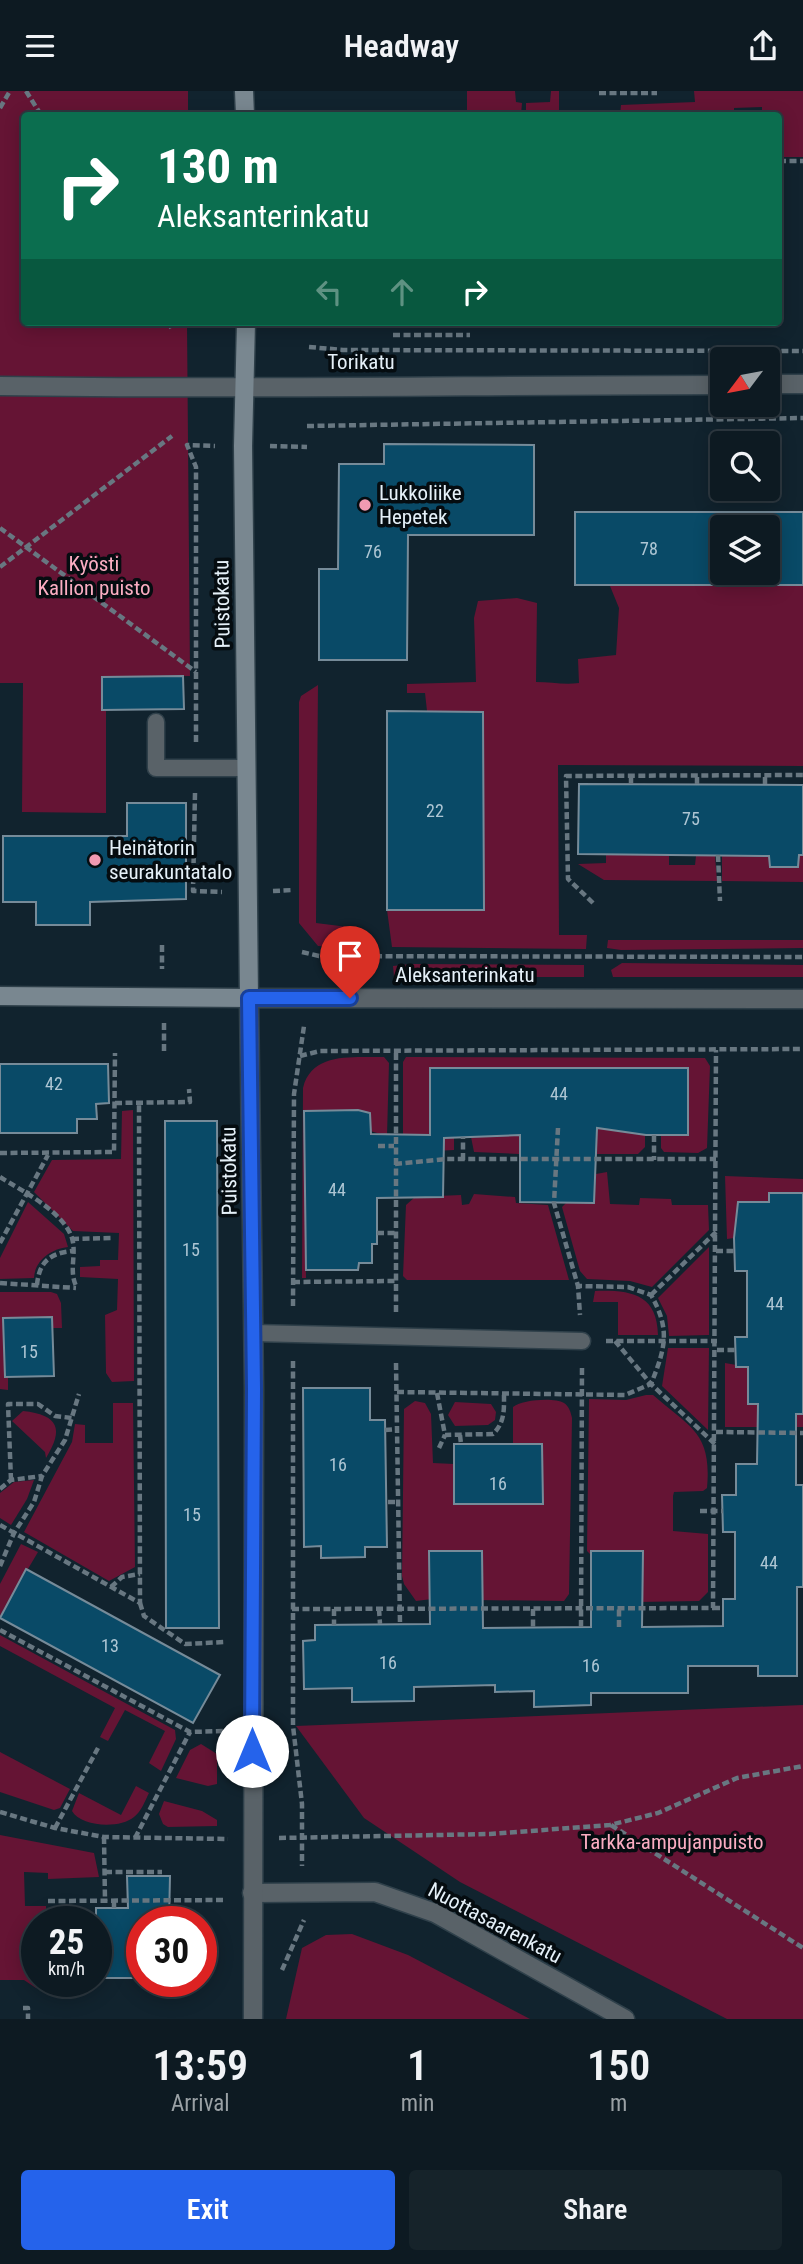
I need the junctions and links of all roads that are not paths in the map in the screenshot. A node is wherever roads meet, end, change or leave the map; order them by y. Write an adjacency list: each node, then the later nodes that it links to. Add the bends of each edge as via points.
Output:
1 (244, 91): 2 (main road)
2 (244, 112)
3 (246, 326): 7 (main road, Puistokatu)
4 (710, 384): 7 (street, Torikatu)
5 (780, 384): 6 (street)
6 (803, 384)
7 (246, 385): 8 (street, Torikatu); 10 (main road, Puistokatu)
8 (0, 386)
9 (156, 722): 10 (lane, via 156,768)
10 (247, 768): 12 (main road, Puistokatu)
11 (0, 996): 12 (main road, Aleksanterinkatu)
12 (249, 998): 13 (street, Aleksanterinkatu); 14 (street, Puistokatu)
13 (803, 999)
14 (254, 1333): 15 (lane); 16 (street, Puistokatu)
15 (582, 1341)
16 (252, 1893): 17 (street, Puistokatu); 18 (street, Nuottasaarenkatu, via 375,1892 435,1913)
17 (253, 2019)
18 (625, 2019)

